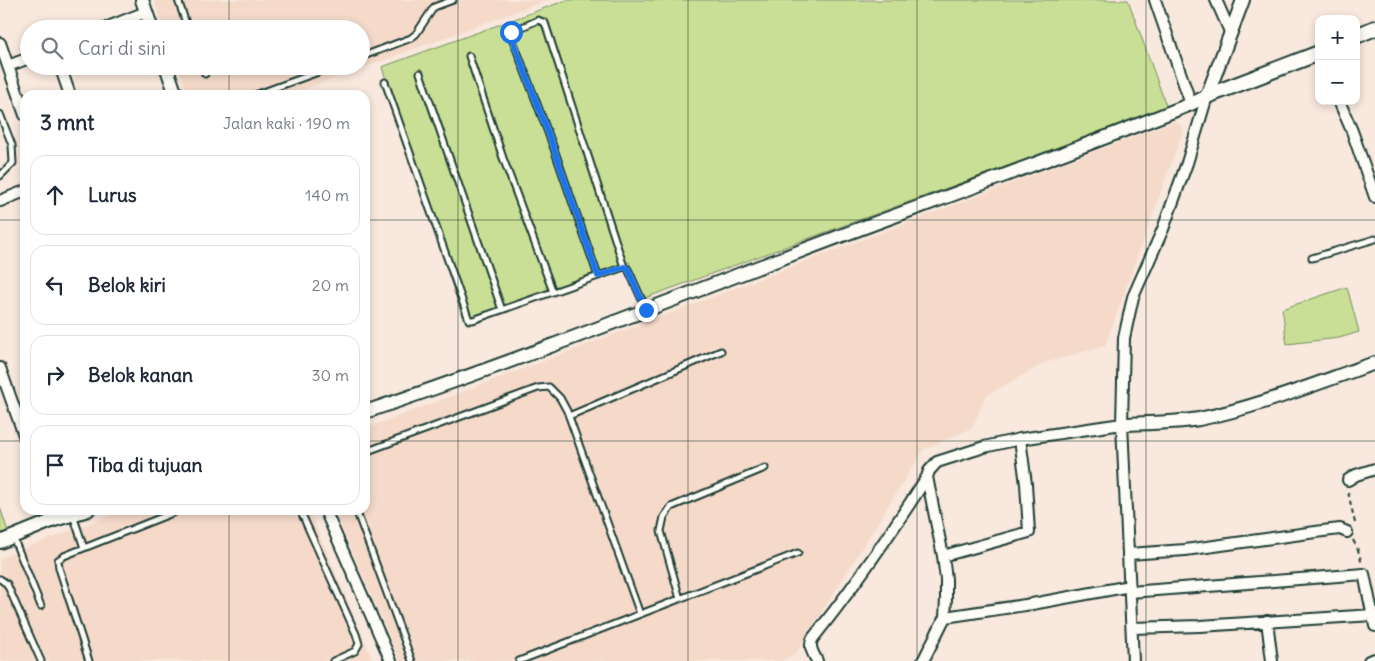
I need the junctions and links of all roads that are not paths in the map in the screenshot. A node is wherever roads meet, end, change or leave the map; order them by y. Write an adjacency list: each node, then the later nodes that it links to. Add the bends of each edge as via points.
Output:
1 (178, 0): 9 (lane)
2 (453, 0): 14 (lane, via 434,7 411,38)
3 (1156, 0): 29 (street)
4 (1216, 0): 11 (street)
5 (1243, 0): 11 (street)
6 (144, 6): 7 (street); 8 (street)
7 (119, 20)
8 (149, 20)
9 (185, 20)
10 (1375, 28): 12 (main road)
11 (1231, 34): 27 (street)
12 (1360, 34)
13 (0, 43): 18 (street)
14 (370, 54)
15 (1315, 55): 27 (main road)
16 (469, 56): 40 (lane)
17 (20, 61): 18 (street)
18 (8, 66): 28 (street)
19 (420, 73): 41 (lane)
20 (63, 75): 24 (street)
21 (169, 75): 25 (street)
22 (310, 75): 26 (lane)
23 (385, 82): 41 (lane, via 468,320)
24 (68, 90)
25 (174, 90)
26 (269, 90)
27 (1207, 96): 29 (street); 49 (street, via 1163,229 1133,297 1123,345)
28 (20, 101)
29 (1192, 104): 42 (street)
30 (1340, 105): 34 (street)
31 (0, 114): 32 (lane, via 12,145 13,163)
32 (0, 176)
33 (20, 194): 35 (street)
34 (1375, 197)
35 (0, 200)
36 (1375, 239): 37 (lane)
37 (1312, 258)
38 (624, 267): 39 (lane); 39 (lane, via 545,23 538,20 515,29 511,35); 42 (lane, via 628,269)
39 (598, 276): 40 (lane)
40 (553, 292): 41 (lane)
41 (502, 310)
42 (646, 310): 46 (street)
43 (721, 351): 47 (lane)
44 (1375, 363): 49 (street, via 1224,413 1171,422)
45 (0, 368): 48 (street)
46 (370, 410)
47 (569, 416): 51 (lane, via 560,398 549,387 538,388); 74 (lane)
48 (20, 424)
49 (1122, 424): 50 (street); 67 (street)
50 (1020, 439): 54 (street, via 937,462); 68 (street, via 1029,532)
51 (370, 450)
52 (766, 468): 72 (lane, via 671,507 664,517 661,531)
53 (1375, 469): 55 (street, via 1356,474)
54 (927, 478): 68 (street); 88 (street, via 849,593 813,638 810,647)
55 (1348, 480)
56 (52, 515): 57 (street); 63 (street)
57 (73, 515): 65 (lane)
58 (167, 515): 65 (lane)
59 (302, 515): 84 (lane, via 359,644 355,651)
60 (326, 515): 85 (street)
61 (358, 515): 86 (lane)
62 (1347, 532): 67 (street, via 1323,530 1185,550)
63 (13, 536): 64 (street); 73 (lane)
64 (0, 542)
65 (84, 548): 80 (lane, via 58,560 58,568)
66 (798, 554): 72 (lane)
67 (1129, 554): 71 (street)
68 (943, 556): 76 (street)
69 (0, 579): 82 (lane, via 7,584)
70 (1371, 584): 71 (street, via 1364,574); 75 (street)
71 (1130, 589): 76 (street); 79 (street)
72 (680, 599): 74 (lane)
73 (41, 606)
74 (640, 614): 87 (lane)
75 (1374, 615): 77 (street); 78 (street)
76 (945, 617): 89 (street)
77 (1267, 621): 79 (street); 91 (street)
78 (1375, 626)
79 (1132, 628): 90 (street)
80 (88, 659): 83 (lane)
81 (1375, 659): 92 (street)
82 (41, 661)
83 (80, 661)
84 (332, 661)
85 (391, 661)
86 (412, 661)
87 (519, 661)
88 (817, 661)
89 (923, 661)
90 (1133, 661)
91 (1272, 661)
92 (1369, 661)

